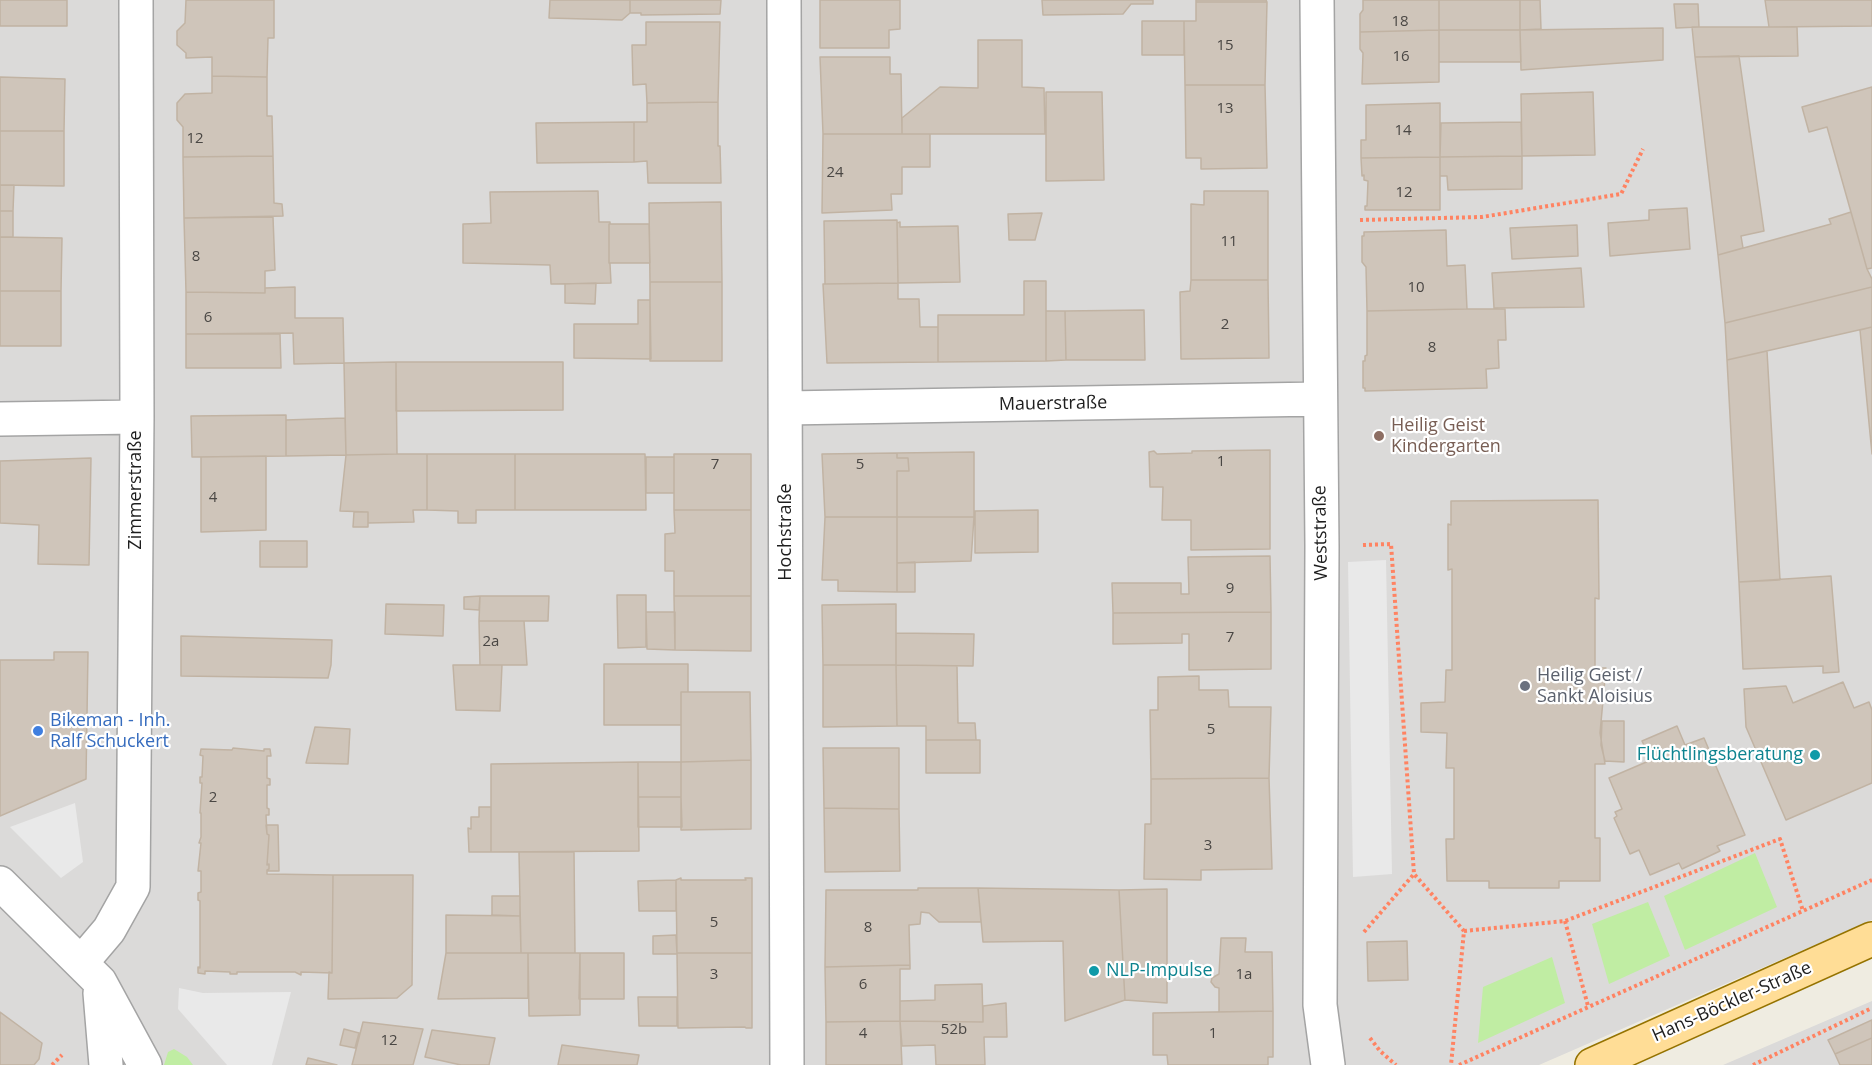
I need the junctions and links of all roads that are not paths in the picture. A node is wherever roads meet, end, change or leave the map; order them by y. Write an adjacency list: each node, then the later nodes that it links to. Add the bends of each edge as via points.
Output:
1 (136, 0): 6 (street, Zimmerstraße)
2 (784, 0): 5 (street, Hochstraße)
3 (1317, 0): 4 (street, Weststraße)
4 (1319, 399): 5 (street, Mauerstraße); 14 (street, Weststraße, via 1320,1005)
5 (786, 408): 13 (street, Hochstraße)
6 (137, 417): 7 (street); 10 (street, Zimmerstraße, via 133,887)
7 (0, 419)
8 (0, 883): 10 (street)
9 (1872, 939): 15 (main road, Hans-Böckler-Straße)
10 (90, 973): 11 (street); 12 (street)
11 (106, 1065)
12 (145, 1065)
13 (787, 1065)
14 (1328, 1065)
15 (1592, 1065)

